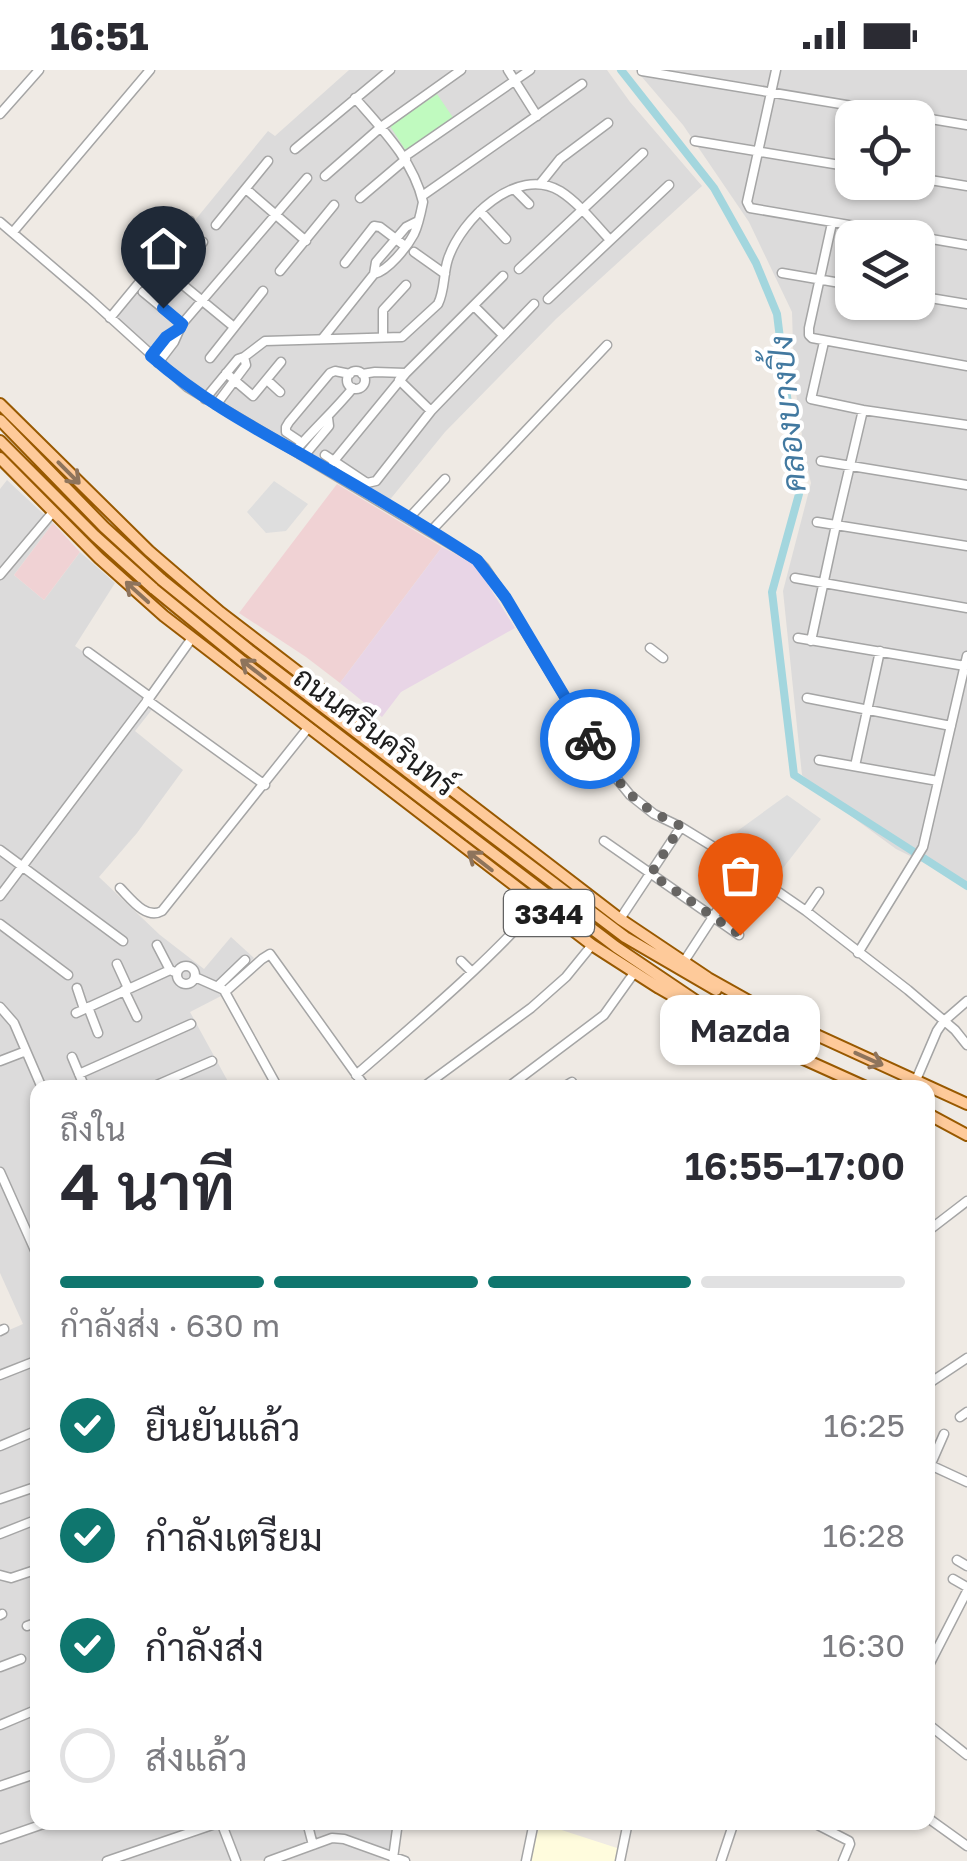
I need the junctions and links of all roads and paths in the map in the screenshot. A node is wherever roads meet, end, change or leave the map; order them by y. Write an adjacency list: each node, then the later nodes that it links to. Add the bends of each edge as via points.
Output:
1 (39, 70): 13 (street)
2 (150, 70): 44 (street)
3 (390, 70): 12 (street)
4 (460, 70): 17 (street)
5 (508, 70): 9 (street)
6 (530, 70): 9 (street)
7 (776, 70): 11 (street)
8 (642, 71): 11 (street)
9 (515, 80): 14 (street); 22 (street)
10 (582, 84): 14 (street)
11 (770, 94): 16 (street); 20 (street)
12 (354, 98): 17 (street); 19 (street)
13 (0, 114)
14 (536, 116): 33 (street)
15 (608, 123): 28 (street, via 560,159)
16 (967, 125)
17 (380, 127): 22 (street); 25 (street)
18 (695, 141): 20 (street)
19 (295, 149)
20 (759, 150): 24 (street); 42 (street, via 748,206)
21 (643, 153): 37 (street)
22 (405, 158): 33 (street); 34 (street)
23 (268, 161): 32 (street)
24 (835, 164)
25 (325, 176)
26 (307, 178): 39 (street)
27 (935, 181): 30 (street)
28 (540, 184): 31 (street); 37 (street)
29 (669, 186): 47 (street)
30 (967, 186)
31 (514, 189): 35 (street); 38 (street)
32 (246, 190): 39 (street); 43 (street)
33 (422, 196): 41 (street)
34 (360, 198)
35 (529, 204)
36 (334, 205): 48 (street)
37 (582, 210): 47 (street); 54 (street)
38 (480, 211): 46 (street); 58 (street, via 462,232)
39 (276, 214): 48 (street); 67 (street)
40 (190, 221): 71 (street)
41 (416, 222): 45 (street); 51 (street)
42 (832, 224): 50 (street); 60 (street)
43 (216, 225)
44 (5, 229): 71 (street)
45 (396, 239): 51 (street); 53 (street, via 374,226); 57 (street)
46 (506, 239)
47 (610, 240): 65 (street)
48 (306, 241): 55 (street)
49 (203, 242): 67 (street, via 176,276)
50 (967, 245)
51 (405, 246): 57 (street)
52 (414, 252): 58 (street)
53 (344, 263)
54 (520, 269)
55 (280, 271)
56 (782, 273): 60 (street)
57 (374, 274): 76 (street)
58 (445, 274): 75 (street, via 438,304 402,337)
59 (503, 276): 70 (street)
60 (821, 280): 61 (street); 77 (street, via 809,335)
61 (835, 282)
62 (406, 285): 75 (street, via 384,310)
63 (263, 291): 73 (street)
64 (143, 292): 72 (street)
65 (548, 299)
66 (935, 299): 69 (street)
67 (203, 300): 72 (street); 73 (street)
68 (534, 304): 74 (street)
69 (967, 304)
70 (474, 306): 74 (street); 87 (street)
71 (110, 318): 81 (street)
72 (181, 326): 81 (street)
73 (234, 328): 80 (street)
74 (502, 335): 96 (street)
75 (383, 337): 76 (street)
76 (323, 338): 79 (street, via 264,342)
77 (824, 342): 83 (street); 95 (street, via 811,399)
78 (607, 345): 115 (street)
79 (244, 357): 84 (street); 88 (street, via 246,366)
80 (210, 358)
81 (154, 360): 92 (street)
82 (281, 362): 89 (street)
83 (967, 366)
84 (226, 374): 88 (street); 92 (street)
85 (350, 374): 86 (street); 90 (street); 100 (street, via 330,373 288,422 286,432)
86 (362, 374): 87 (street); 90 (street, via 363,385)
87 (402, 377): 96 (street); 107 (street)
88 (234, 380): 89 (street, via 253,396); 94 (street)
89 (267, 380): 91 (street)
90 (353, 388): 97 (street)
91 (280, 392)
92 (205, 398): 94 (street)
93 (0, 404): 130 (main road, ถนนศรีนครินทร์ / 3344, one-way to 130, via 149,551)
94 (216, 405): 102 (street)
95 (863, 410): 99 (street); 108 (street)
96 (431, 411): 107 (street, via 371,484)
97 (328, 418): 102 (street); 103 (street, via 329,426)
98 (0, 420): 120 (main road, ถนนศรีนครินทร์ / 3344)
99 (967, 425)
100 (298, 440)
101 (0, 441): 120 (main road, ถนนศรีนครินทร์ / 3344, via 95,536)
102 (294, 451): 103 (street)
103 (304, 456): 112 (street)
104 (325, 456): 107 (street)
105 (0, 458): 111 (main road, ถนนศรีนครินทร์ / 3344)
106 (820, 461): 108 (street)
107 (334, 462)
108 (849, 467): 110 (street); 114 (street)
109 (444, 479): 112 (street)
110 (967, 485)
111 (52, 512): 117 (street); 122 (main road, ถนนศรีนครินทร์ / 3344, one-way to 111)
112 (410, 518): 115 (street)
113 (817, 522): 114 (street)
114 (836, 525): 116 (street); 119 (street)
115 (431, 531): 143 (street, via 485,568 618,781 640,804)
116 (967, 546)
117 (2, 569)
118 (796, 578): 119 (street)
119 (824, 582): 121 (street); 124 (street)
120 (158, 585): 177 (main road, ถนนศรีนครินทร์ / 3344, bridge, via 638,946); 181 (main road, ถนนศรีนครินทร์ / 3344, one-way to 120, bridge, via 643,966 242,661)
121 (967, 608)
122 (192, 638): 131 (main road, ถนนศรีนครินทร์ / 3344); 133 (street)
123 (798, 638): 124 (street)
124 (812, 640): 126 (street)
125 (650, 648): 128 (street)
126 (880, 651): 129 (street); 134 (street)
127 (88, 652): 133 (street)
128 (663, 658)
129 (966, 661): 136 (street)
130 (290, 666): 131 (main road, via 294,692); 135 (main road, ถนนศรีนครินทร์ / 3344)
131 (268, 697): 137 (main road, ถนนศรีนครินทร์ / 3344)
132 (808, 698): 134 (street)
133 (149, 699): 142 (street); 146 (street)
134 (868, 708): 136 (street); 140 (street)
135 (368, 726): 138 (main road, via 344,731); 155 (main road, ถนนศรีนครินทร์ / 3344)
136 (951, 726): 141 (street)
137 (308, 728): 138 (main road, ถนนศรีนครินทร์ / 3344); 142 (street)
138 (346, 757): 152 (main road, ถนนศรีนครินทร์ / 3344, one-way to 138)
139 (819, 760): 140 (street)
140 (855, 766): 141 (street)
141 (938, 781): 161 (street, via 923,848)
142 (265, 785): 149 (street, via 162,911 148,913)
143 (681, 826): 147 (street); 148 (street)
144 (604, 841): 148 (street)
145 (0, 850): 146 (street)
146 (22, 866): 151 (street); 158 (street)
147 (745, 868): 153 (street); 154 (street)
148 (651, 874): 154 (street); 155 (street)
149 (120, 888)
150 (819, 892): 153 (street)
151 (0, 896)
152 (538, 905): 160 (main road, ถนนศรีนครินทร์ / 3344); 167 (street)
153 (806, 911): 161 (street)
154 (714, 917): 157 (street); 164 (street)
155 (620, 919): 164 (main road, ถนนศรีนครินทร์ / 3344)
156 (0, 924): 169 (street)
157 (740, 935)
158 (123, 942)
159 (157, 945): 166 (street)
160 (592, 945): 168 (main road, ถนนศรีนครินทร์ / 3344); 196 (street, via 531,1008)
161 (858, 953): 178 (street)
162 (245, 960): 172 (street)
163 (461, 961): 167 (street)
164 (683, 963): 177 (main road, ถนนศรีนครินทร์ / 3344)
165 (117, 964): 171 (street)
166 (173, 972): 171 (street); 172 (street, via 182,984 195,977)
167 (472, 972): 190 (street)
168 (634, 973): 181 (main road, ถนนศรีนครินทร์ / 3344); 197 (street, via 604,1015)
169 (68, 975)
170 (77, 988): 175 (street)
171 (126, 989): 175 (street); 176 (street)
172 (222, 989): 185 (street, via 270,954); 194 (street)
173 (967, 1001): 178 (street)
174 (0, 1008): 183 (street)
175 (83, 1009): 180 (street)
176 (137, 1017)
177 (780, 1019): 199 (main road, ถนนศรีนครินทร์ / 3344, one-way to 199)
178 (944, 1021): 182 (street); 199 (street)
179 (191, 1024): 189 (street)
180 (98, 1032)
181 (769, 1043): 198 (main road, ถนนศรีนครินทร์ / 3344)
182 (967, 1045)
183 (26, 1051): 187 (street); 191 (street)
184 (72, 1057): 189 (street)
185 (344, 1059): 188 (street); 190 (street)
186 (212, 1060): 193 (street)
187 (0, 1061)
188 (333, 1065)
189 (79, 1074): 192 (street)
190 (356, 1075): 195 (street)
191 (39, 1080)
192 (82, 1080)
193 (168, 1080)
194 (273, 1080)
195 (360, 1080)
196 (433, 1080)
197 (518, 1080)
198 (840, 1080)
199 (916, 1080)
200 (935, 1089): 201 (main road, ถนนศรีนครินทร์ / 3344)
201 (967, 1104)
202 (935, 1118): 203 (main road)
203 (967, 1135)
204 (0, 1172): 207 (street)
205 (967, 1201): 206 (street)
206 (935, 1226)
207 (30, 1239)
208 (967, 1358): 211 (street)
209 (30, 1363): 210 (street)
210 (0, 1375)
211 (935, 1379)
212 (30, 1433): 214 (street)
213 (944, 1434): 215 (street)
214 (0, 1446)
215 (935, 1453)
216 (935, 1468): 217 (street)
217 (967, 1481)
218 (30, 1489): 219 (street)
219 (0, 1499)
220 (30, 1522): 221 (street)
221 (0, 1534)
222 (957, 1560): 223 (street)
223 (967, 1566)
224 (30, 1572): 225 (street)
225 (0, 1575)
226 (953, 1579): 227 (street)
227 (967, 1589): 230 (street)
228 (30, 1625): 229 (street)
229 (26, 1626)
230 (935, 1653)
231 (21, 1659): 232 (street)
232 (0, 1667)
233 (30, 1712): 234 (street)
234 (1, 1721)
235 (935, 1730): 236 (street)
236 (967, 1755)
237 (30, 1777): 238 (street)
238 (0, 1786)
239 (935, 1823): 251 (street)
240 (30, 1828): 249 (street)
241 (200, 1830): 254 (street)
242 (224, 1830): 255 (street)
243 (308, 1830): 250 (street)
244 (397, 1830): 253 (street)
245 (532, 1830): 258 (street)
246 (626, 1830): 259 (street)
247 (731, 1830): 260 (street)
248 (828, 1830): 261 (street, via 849,1841)
249 (0, 1838)
250 (313, 1845): 252 (street, via 344,1840); 256 (street)
251 (967, 1846)
252 (376, 1856): 253 (street)
253 (393, 1859): 257 (street)
254 (107, 1861)
255 (236, 1861)
256 (268, 1861)
257 (405, 1861)
258 (526, 1861)
259 (620, 1861)
260 (720, 1861)
261 (843, 1861)

